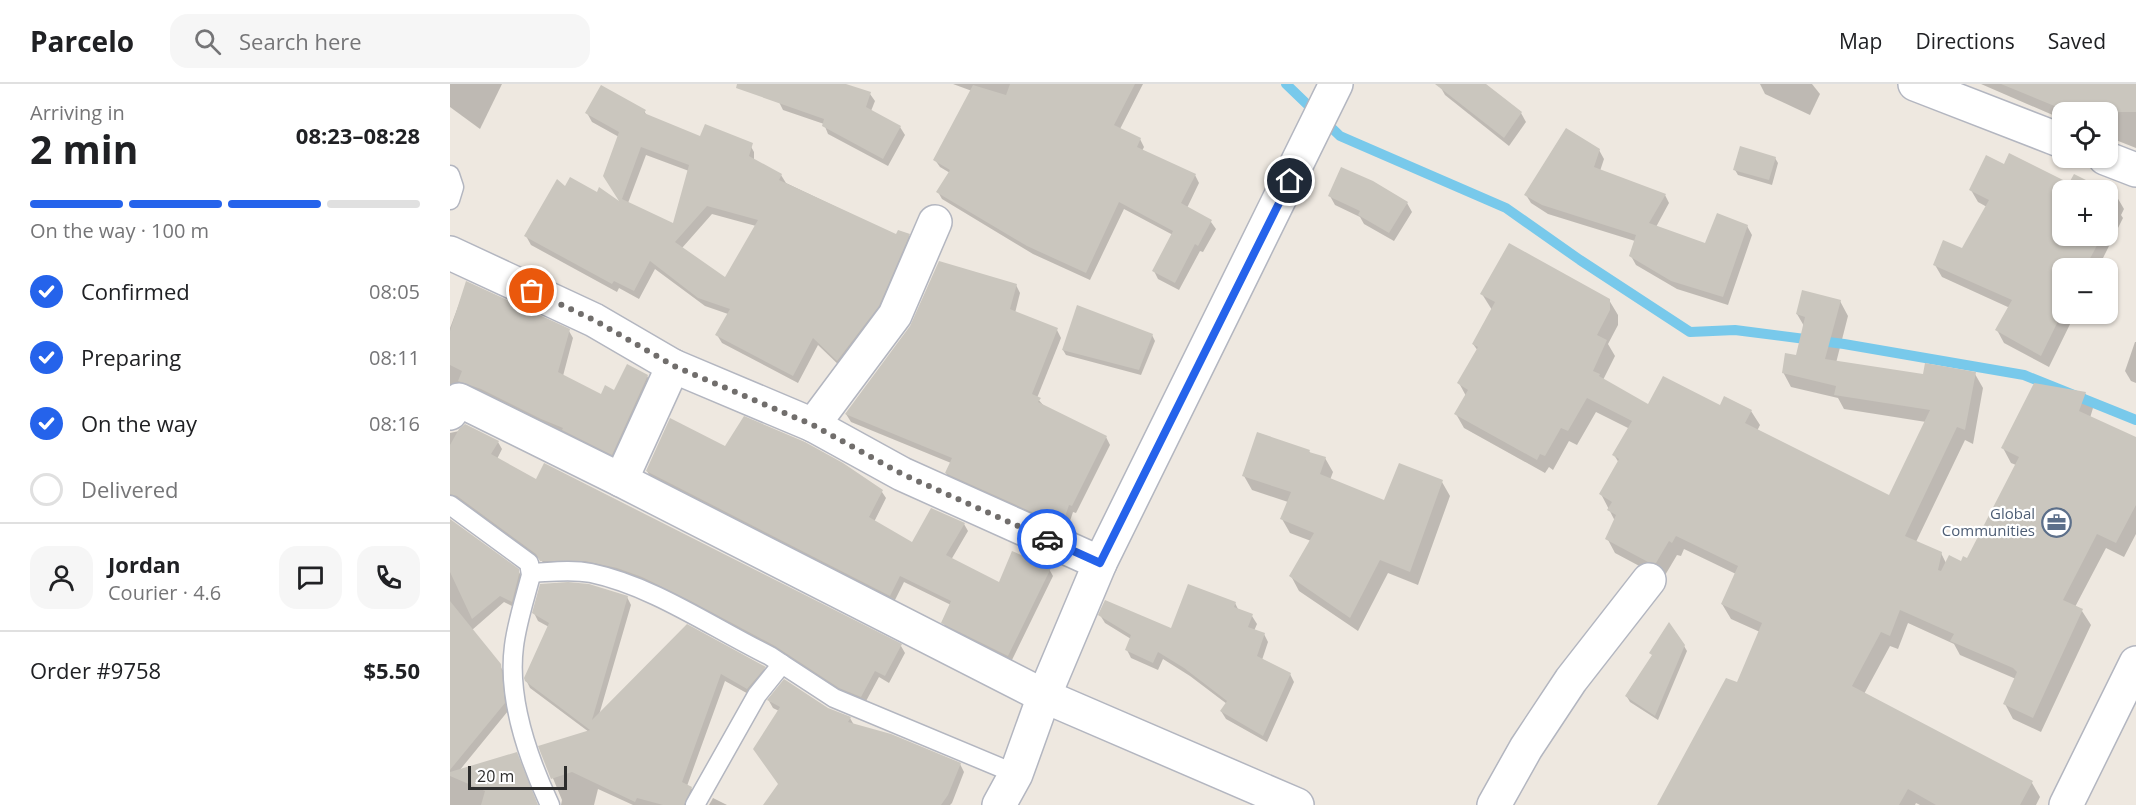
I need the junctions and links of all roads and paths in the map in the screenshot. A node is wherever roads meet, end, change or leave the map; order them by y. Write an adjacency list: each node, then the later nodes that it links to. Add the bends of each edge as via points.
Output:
1 (1336, 84): 15 (street)
2 (1915, 84): 3 (street)
3 (2052, 137)
4 (2118, 163): 5 (street)
5 (2136, 170)
6 (450, 175): 7 (lane, via 454,187)
7 (450, 200)
8 (935, 222): 12 (street, via 895,315)
9 (450, 253): 10 (street, via 594,320)
10 (674, 366): 12 (street); 13 (street)
11 (453, 403): 13 (street)
12 (813, 425): 15 (street, via 902,474)
13 (621, 480): 20 (street)
14 (450, 505): 16 (lane, via 529,563)
15 (1100, 563): 20 (street)
16 (531, 573): 19 (lane, via 578,572 624,584); 22 (lane, via 514,645 512,672 516,706)
17 (1649, 580): 26 (street, via 1571,680 1526,747)
18 (2136, 663): 27 (street)
19 (782, 664): 21 (lane, via 834,698); 23 (lane, via 757,695)
20 (1044, 696): 21 (street); 25 (street)
21 (1016, 774): 24 (street)
22 (550, 805)
23 (695, 805)
24 (999, 805)
25 (1297, 805)
26 (1494, 805)
27 (2066, 805)

